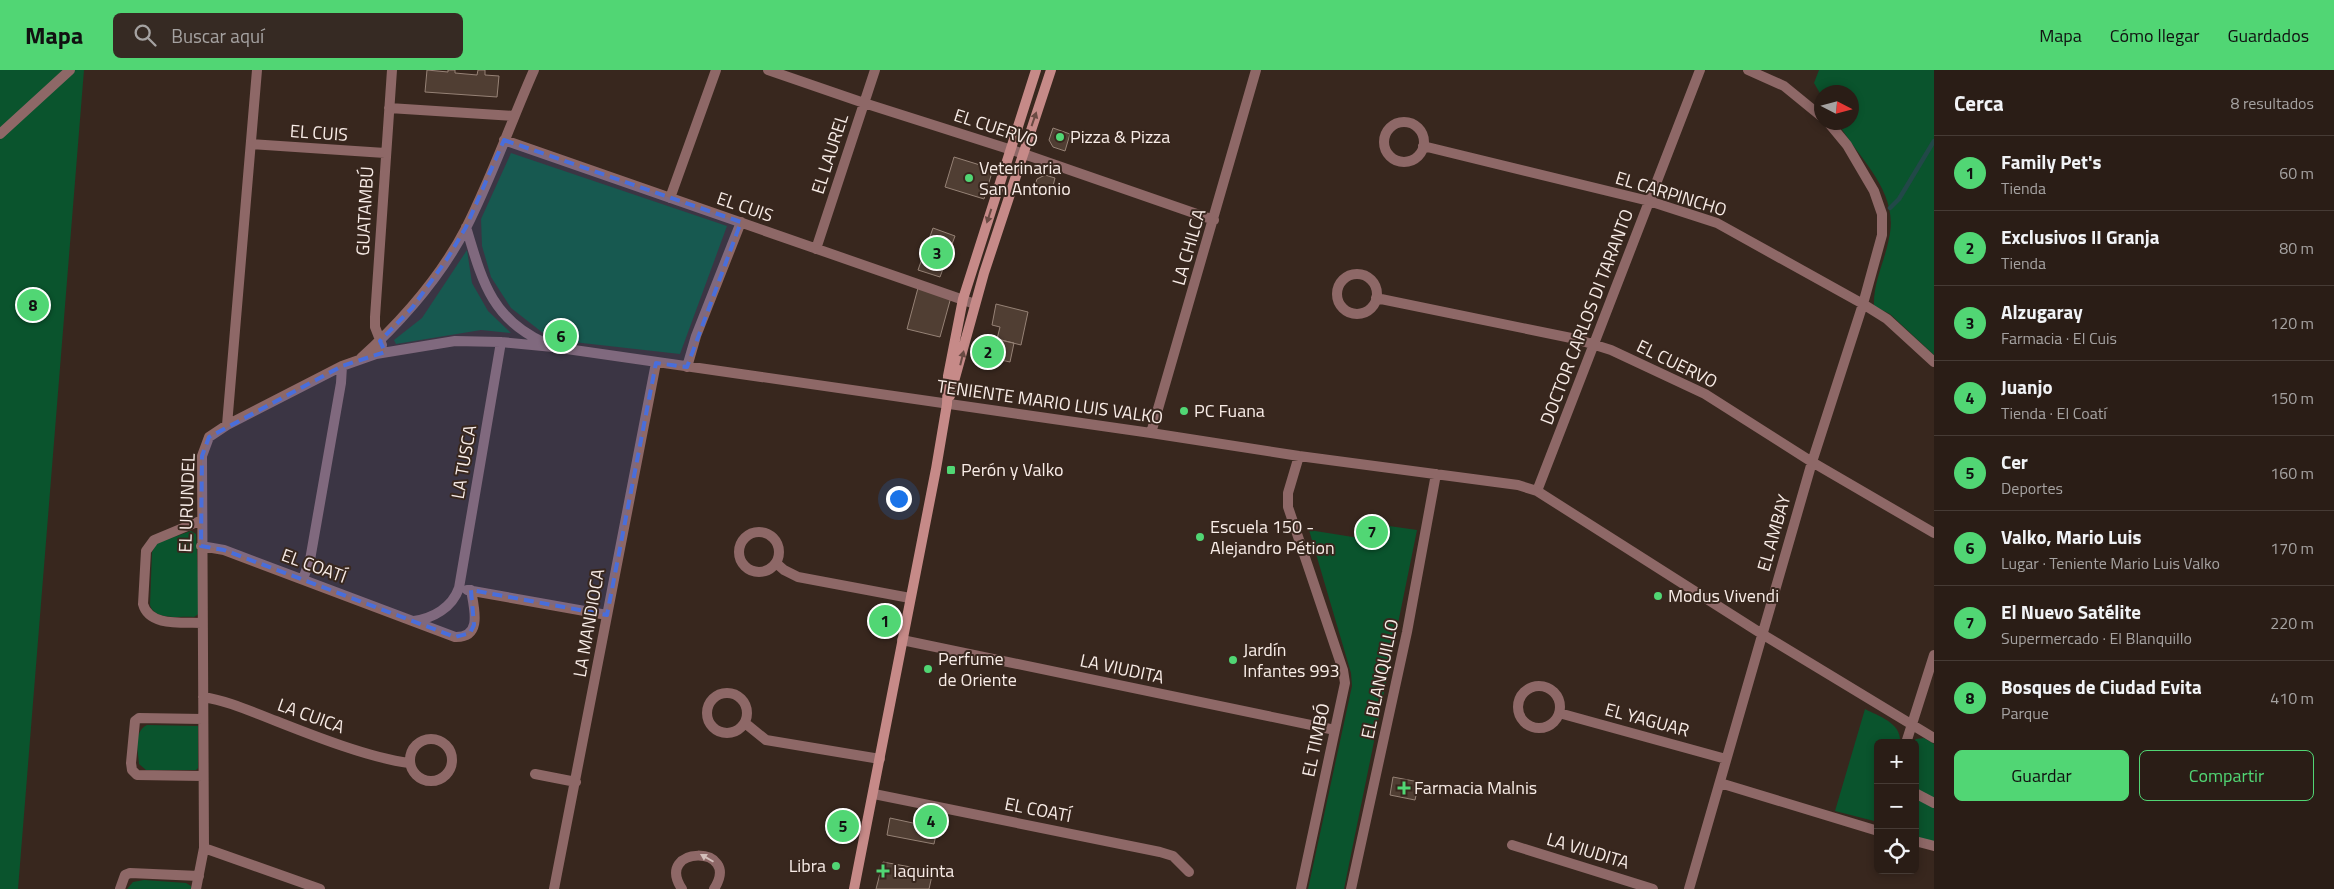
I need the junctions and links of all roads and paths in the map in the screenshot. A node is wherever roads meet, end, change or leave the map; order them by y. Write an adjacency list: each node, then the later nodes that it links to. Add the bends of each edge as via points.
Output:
1 (256, 70): 20 (street)
2 (392, 70): 14 (street, GUATAMBÚ)
3 (534, 70): 16 (street)
4 (716, 70): 25 (street)
5 (768, 70): 13 (street, EL CUERVO)
6 (875, 70): 13 (street, EL LAUREL)
7 (1036, 70): 22 (main road)
8 (1051, 70): 24 (main road, one-way to 8)
9 (1256, 70): 27 (street, LA CHILCA)
10 (1700, 70): 26 (street, DOCTOR CARLOS DI TARANTO)
11 (1748, 70): 15 (street, via 1784,86)
12 (66, 74): 18 (street)
13 (864, 103): 22 (street, EL CUERVO); 30 (street, EL LAUREL)
14 (389, 108): 16 (street); 23 (street, GUATAMBÚ)
15 (1814, 110)
16 (514, 116): 19 (street)
17 (1835, 130): 34 (street, EL AMBAY, via 1864,171 1882,214 1882,235)
18 (0, 134)
19 (504, 140): 25 (street, EL CUIS); 29 (street)
20 (251, 144): 23 (street, EL CUIS); 46 (street)
21 (1423, 146): 26 (street, EL CARPINCHO)
22 (1010, 150): 24 (street, EL CUERVO); 32 (main road, one-way to 32)
23 (385, 153): 35 (street, GUATAMBÚ, via 375,317)
24 (1023, 153): 27 (street, EL CUERVO); 33 (main road)
25 (670, 198): 28 (street, EL CUIS)
26 (1649, 201): 34 (street, EL CARPINCHO, via 1724,226); 37 (street, DOCTOR CARLOS DI TARANTO)
27 (1214, 220): 47 (street, LA CHILCA)
28 (740, 222): 30 (street, EL CUIS); 44 (street)
29 (466, 227): 35 (street, via 432,282); 38 (street, via 485,286 502,313 523,332)
30 (816, 249): 32 (street, EL CUIS)
31 (1376, 298): 37 (street, EL CUERVO)
32 (963, 300): 33 (street, EL CUIS); 45 (main road, via 948,376)
33 (975, 304): 45 (main road, one-way to 33)
34 (1863, 304): 41 (street, EL CARPINCHO, via 1902,332); 49 (street, EL AMBAY)
35 (380, 341): 39 (street, GUATAMBÚ); 40 (street)
36 (501, 342): 38 (street, TENIENTE MARIO LUIS VALKO); 39 (street, TENIENTE MARIO LUIS VALKO, via 455,341); 57 (street, LA TUSCA)
37 (1595, 344): 49 (street, EL CUERVO, via 1705,394); 51 (street, DOCTOR CARLOS DI TARANTO)
38 (553, 347): 42 (street, TENIENTE MARIO LUIS VALKO)
39 (385, 353): 40 (street, TENIENTE MARIO LUIS VALKO)
40 (361, 358): 43 (street, TENIENTE MARIO LUIS VALKO)
41 (1934, 362)
42 (656, 363): 44 (street, TENIENTE MARIO LUIS VALKO); 60 (street, LA MANDIOCA)
43 (342, 366): 46 (street, TENIENTE MARIO LUIS VALKO); 56 (street, via 312,551)
44 (687, 367): 45 (street, TENIENTE MARIO LUIS VALKO)
45 (947, 404): 47 (street, TENIENTE MARIO LUIS VALKO); 59 (main road)
46 (227, 425): 52 (street, EL URUNDEL, via 209,437 204,446)
47 (1151, 433): 48 (street, TENIENTE MARIO LUIS VALKO)
48 (1299, 456): 50 (street, TENIENTE MARIO LUIS VALKO); 71 (street, EL TIMBÓ, via 1288,493 1288,507 1343,670 1345,683)
49 (1812, 462): 53 (street, EL CUERVO); 63 (street, EL AMBAY)
50 (1436, 474): 51 (street, TENIENTE MARIO LUIS VALKO, via 1518,485); 101 (street, EL BLANQUILLO, via 1407,632)
51 (1537, 491): 63 (street, TENIENTE MARIO LUIS VALKO)
52 (202, 520): 54 (street, EL URUNDEL); 62 (street, via 149,545 143,604 145,612 156,620)
53 (1934, 533)
54 (201, 546): 56 (street, EL COATÍ, via 224,550); 62 (street, EL URUNDEL)
55 (776, 563): 55 (street, via 779,549 773,537 760,531 743,540 740,558 748,569 766,571); 59 (street, via 798,577)
56 (303, 579): 61 (street, EL COATÍ)
57 (459, 588): 58 (street); 61 (street, via 455,598 441,612)
58 (471, 590): 60 (street); 61 (street, EL COATÍ, via 476,617 470,633 463,637 455,637)
59 (910, 598): 64 (main road)
60 (607, 615): 79 (street, LA MANDIOCA)
61 (414, 620)
62 (202, 623): 66 (street, EL URUNDEL)
63 (1762, 634): 70 (street, TENIENTE MARIO LUIS VALKO); 75 (street, EL AMBAY)
64 (902, 640): 71 (street, LA VIUDITA); 74 (main road)
65 (1934, 655): 70 (street)
66 (203, 697): 68 (street, EL URUNDEL); 76 (street, LA CUICA, via 224,700 294,728 383,758)
67 (1559, 713): 67 (street, via 1556,694 1545,687 1526,690 1519,701 1520,715 1536,727 1550,724); 75 (street, EL YAGUAR)
68 (203, 719): 78 (street, EL URUNDEL); 78 (street, via 139,718 135,721 131,763 137,775)
69 (745, 723): 69 (street, via 746,705 737,696 722,694 710,704 708,718 715,729 735,732); 74 (street, via 766,740)
70 (1912, 724): 72 (street, TENIENTE MARIO LUIS VALKO); 73 (street)
71 (1335, 730): 100 (street, EL TIMBÓ)
72 (1934, 738)
73 (1907, 739)
74 (880, 759): 81 (main road)
75 (1726, 759): 80 (street, EL AMBAY)
76 (409, 763): 76 (street, via 415,775 427,782 434,781 446,775 452,756 445,743 431,738 412,748)
77 (535, 774): 79 (street)
78 (203, 776): 88 (street, EL URUNDEL)
79 (576, 782): 96 (street, LA MANDIOCA)
80 (1720, 783): 84 (street); 103 (street, EL AMBAY)
81 (874, 794): 89 (street, EL COATÍ, via 1160,852 1173,856); 99 (main road)
82 (1919, 795): 83 (street)
83 (1934, 803)
84 (1874, 830)
85 (1919, 842): 87 (street)
86 (1512, 845): 102 (street, LA VIUDITA)
87 (1932, 846)
88 (204, 848): 90 (street, EL URUNDEL); 91 (street)
89 (1189, 872)
90 (199, 876): 92 (street, via 130,873 125,875); 93 (street, EL URUNDEL)
91 (289, 877): 94 (street); 95 (street)
92 (120, 889)
93 (196, 889)
94 (286, 889)
95 (318, 889)
96 (554, 889)
97 (682, 889): 98 (street, one-way to 97, via 719,877 716,864 699,854 686,857 678,868 678,882)
98 (714, 889)
99 (854, 889)
100 (1302, 889)
101 (1351, 889)
102 (1653, 889)
103 (1689, 889)

